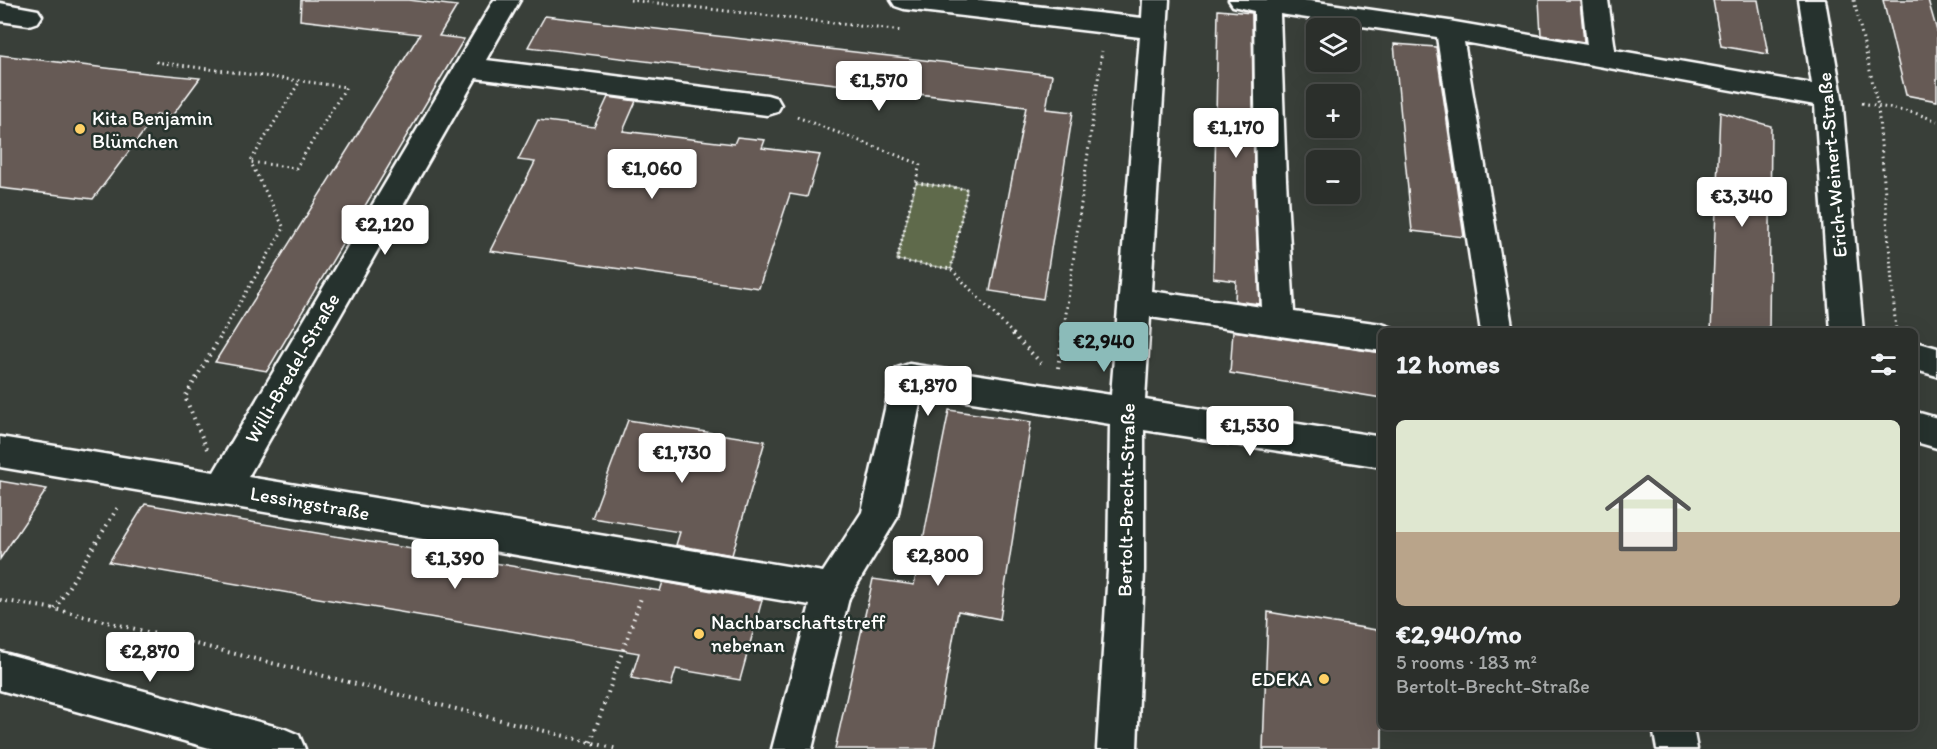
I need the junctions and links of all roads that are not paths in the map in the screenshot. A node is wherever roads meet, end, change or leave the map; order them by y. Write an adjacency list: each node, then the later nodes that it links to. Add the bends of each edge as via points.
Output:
1 (507, 0): 12 (street, Willi-Bredel-Straße)
2 (904, 0): 8 (street, via 1106,23)
3 (1429, 0): 10 (street)
4 (1594, 0): 11 (street)
5 (1812, 0): 13 (street, Erich-Weinert-Straße)
6 (1258, 1): 10 (street); 16 (street)
7 (0, 12): 9 (street)
8 (1155, 14): 15 (street, Bertolt-Brecht-Straße)
9 (29, 16)
10 (1439, 28): 11 (street); 17 (street)
11 (1602, 57): 13 (street)
12 (466, 68): 14 (street); 27 (street, Willi-Bredel-Straße)
13 (1828, 97): 18 (street, Erich-Weinert-Straße)
14 (767, 105)
15 (1134, 302): 16 (street); 22 (street, Bertolt-Brecht-Straße)
16 (1279, 321): 19 (street)
17 (1496, 328)
18 (1847, 328)
19 (1378, 337)
20 (1918, 357): 21 (street)
21 (1937, 362)
22 (1127, 411): 25 (street); 28 (street, via 1059,390 909,378 879,518); 33 (street, Bertolt-Brecht-Straße, via 1126,570)
23 (1918, 428): 24 (street)
24 (1937, 433)
25 (1378, 451)
26 (0, 452): 27 (street, Lessingstraße)
27 (223, 488): 28 (street, Lessingstraße)
28 (832, 591): 32 (street)
29 (0, 671): 31 (street)
30 (1673, 730): 34 (street)
31 (285, 749)
32 (792, 749)
33 (1118, 749)
34 (1677, 749)

